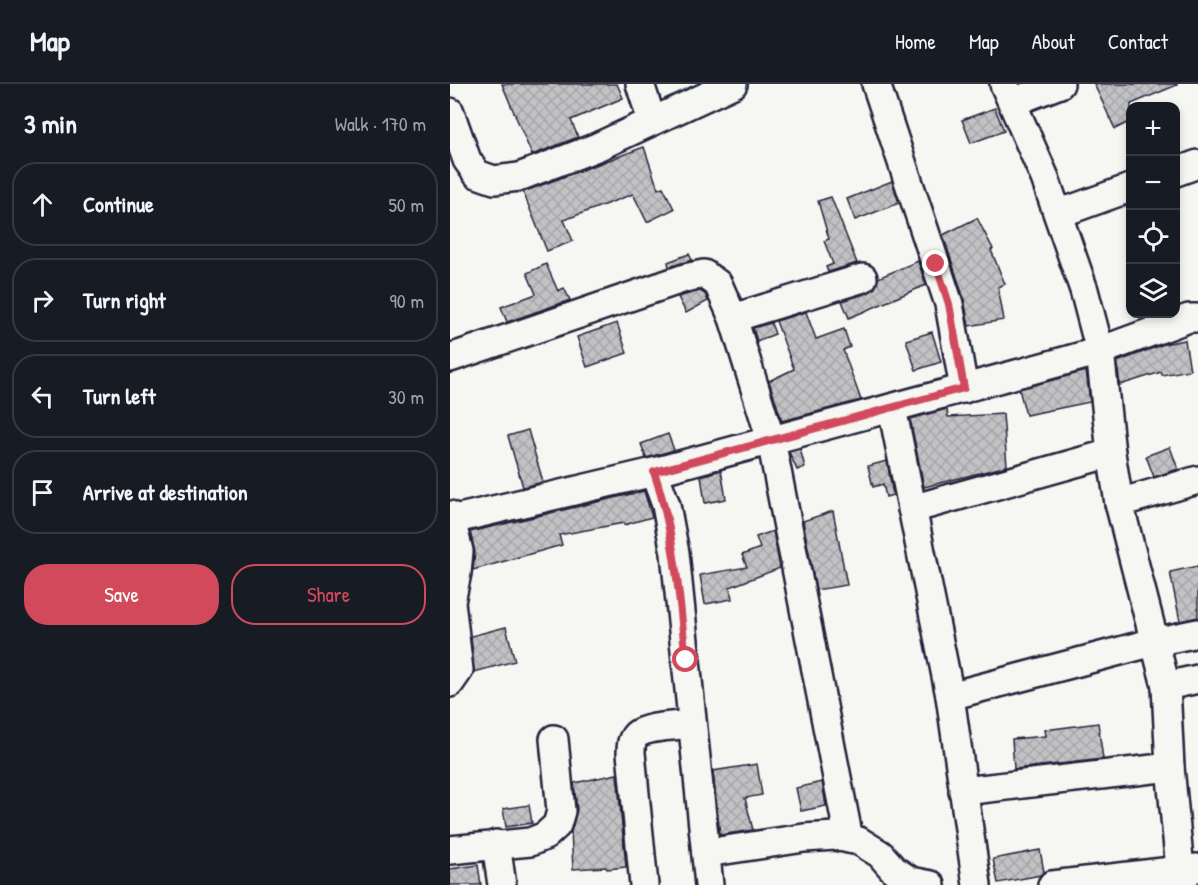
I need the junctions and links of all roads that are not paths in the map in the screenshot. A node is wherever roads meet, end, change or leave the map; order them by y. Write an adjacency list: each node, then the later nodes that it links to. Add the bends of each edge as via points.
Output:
1 (640, 84): 7 (street)
2 (876, 84): 17 (street, via 949,304)
3 (1060, 84): 5 (street)
4 (722, 86): 7 (street)
5 (1009, 93): 11 (street)
6 (450, 112): 7 (street, via 467,160 477,174 494,180 519,177)
7 (652, 121)
8 (1198, 164): 9 (street)
9 (1180, 171)
10 (1126, 190): 11 (street)
11 (1058, 214): 15 (street)
12 (863, 278): 13 (street)
13 (733, 318): 16 (street, via 718,284 704,274 696,274); 19 (street)
14 (1198, 318): 15 (street)
15 (1100, 351): 17 (street); 20 (street)
16 (450, 358)
17 (964, 388): 18 (street)
18 (892, 408): 19 (street); 24 (street)
19 (771, 441): 21 (street); 36 (street)
20 (1111, 453): 23 (street); 24 (street)
21 (654, 472): 25 (street); 32 (street, via 666,505 675,553)
22 (1198, 480): 23 (street)
23 (1119, 503): 27 (street)
24 (912, 509): 31 (street)
25 (451, 517): 29 (street, via 459,551 452,602 459,670)
26 (1198, 633): 27 (street)
27 (1154, 642): 30 (street); 31 (street)
28 (1198, 679): 30 (street)
29 (450, 683)
30 (1166, 686): 34 (street)
31 (950, 696): 35 (street)
32 (692, 724): 39 (street); 42 (street, via 644,730 632,741)
33 (554, 739): 37 (street, via 561,811 557,825 530,842)
34 (1170, 767): 35 (street); 40 (street)
35 (963, 791): 45 (street)
36 (849, 838): 39 (street, via 804,838); 44 (street, via 880,854 911,881)
37 (496, 844): 38 (street); 41 (street)
38 (450, 850)
39 (706, 853): 43 (street)
40 (1187, 874): 46 (street)
41 (502, 885)
42 (644, 885)
43 (709, 885)
44 (931, 885)
45 (977, 885)
46 (1052, 885)

